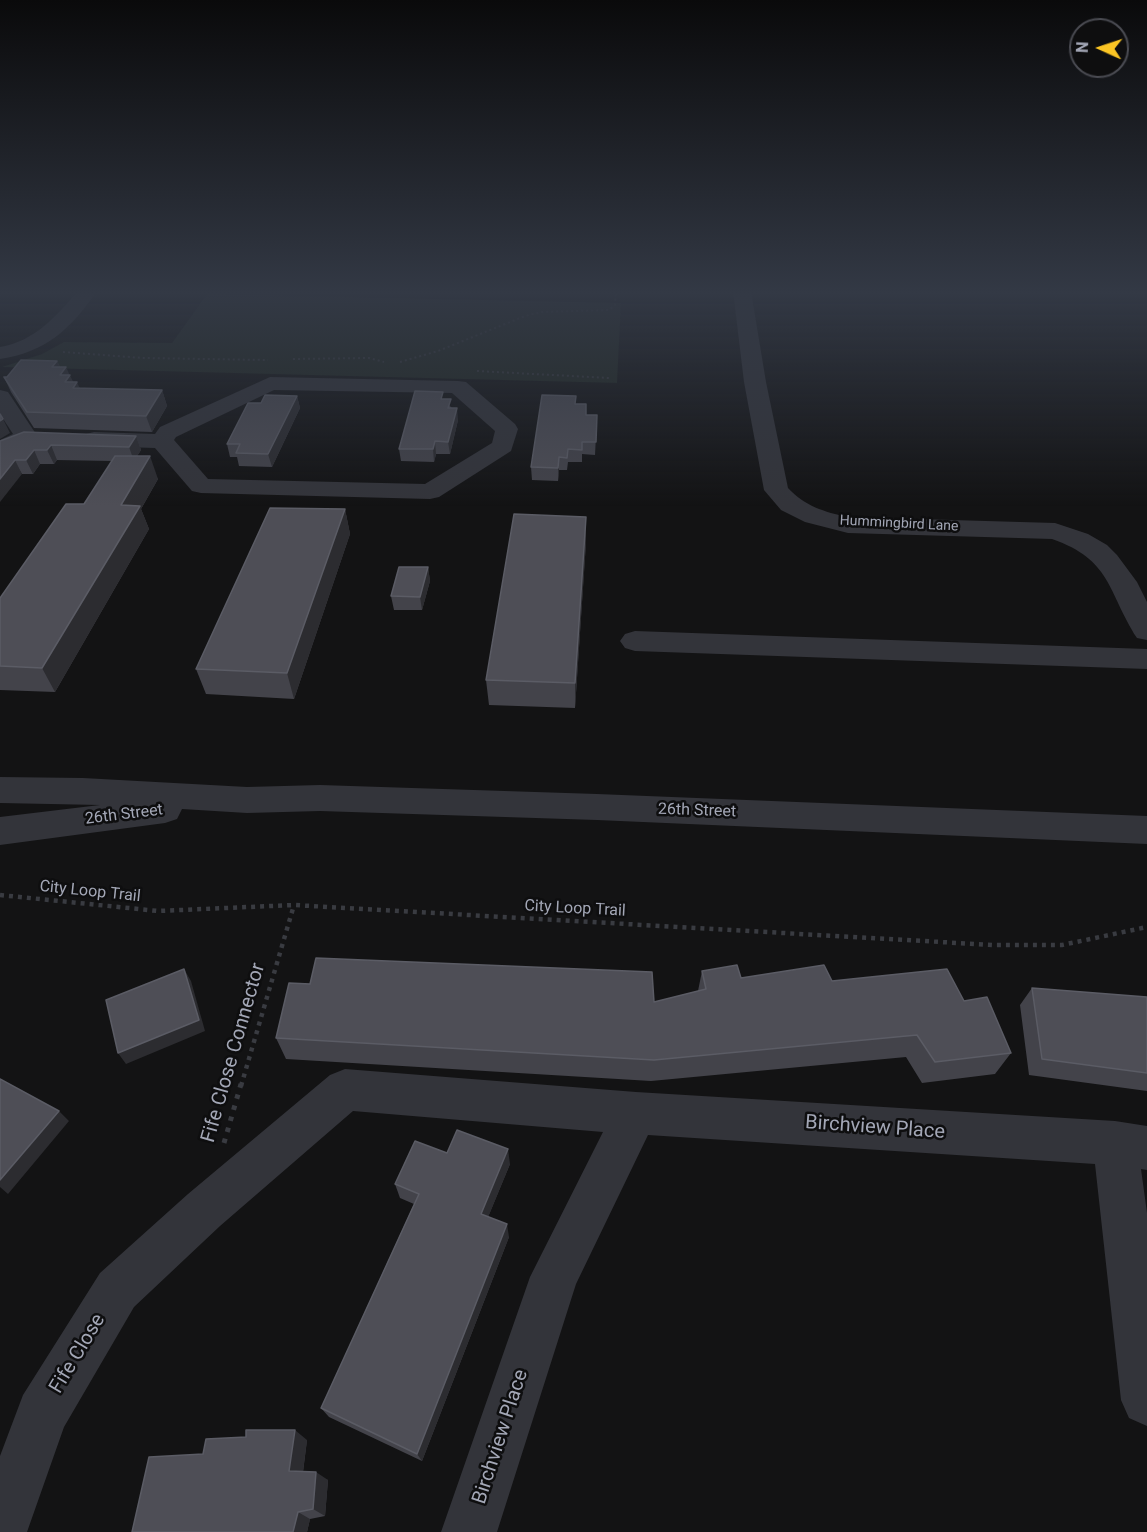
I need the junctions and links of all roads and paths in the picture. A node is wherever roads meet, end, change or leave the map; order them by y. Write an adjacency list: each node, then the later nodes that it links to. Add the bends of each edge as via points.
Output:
1 (752, 362): 6 (street, Hummingbird Lane, via 776,489 790,505 814,517 848,525 1055,531 1086,543 1107,560 1125,584)
2 (0, 397): 3 (street)
3 (49, 438): 4 (street); 5 (street)
4 (162, 441): 4 (street, via 201,486 430,492 503,446 507,429 458,387 270,383 168,432)
5 (0, 449)
6 (1147, 631)
7 (635, 641): 8 (street)
8 (1147, 659)
9 (0, 790): 10 (street, 26th Street)
10 (247, 800): 11 (street, 26th Street, via 320,798); 12 (street, 26th Street)
11 (1147, 830)
12 (0, 831)
13 (0, 895): 14 (path, City Loop Trail, via 158,911)
14 (294, 905): 15 (path, City Loop Trail, via 993,945 1062,945); 19 (path, Fife Close Connector)
15 (1147, 927)
16 (345, 1090): 17 (street, Birchview Place); 21 (street, Fife Close, via 117,1290 42,1414)
17 (636, 1113): 18 (street, Birchview Place); 22 (street, Birchview Place, via 554,1277)
18 (1131, 1145): 20 (street, Birchview Place)
19 (220, 1154)
20 (1147, 1400)
21 (0, 1530)
22 (469, 1532)

